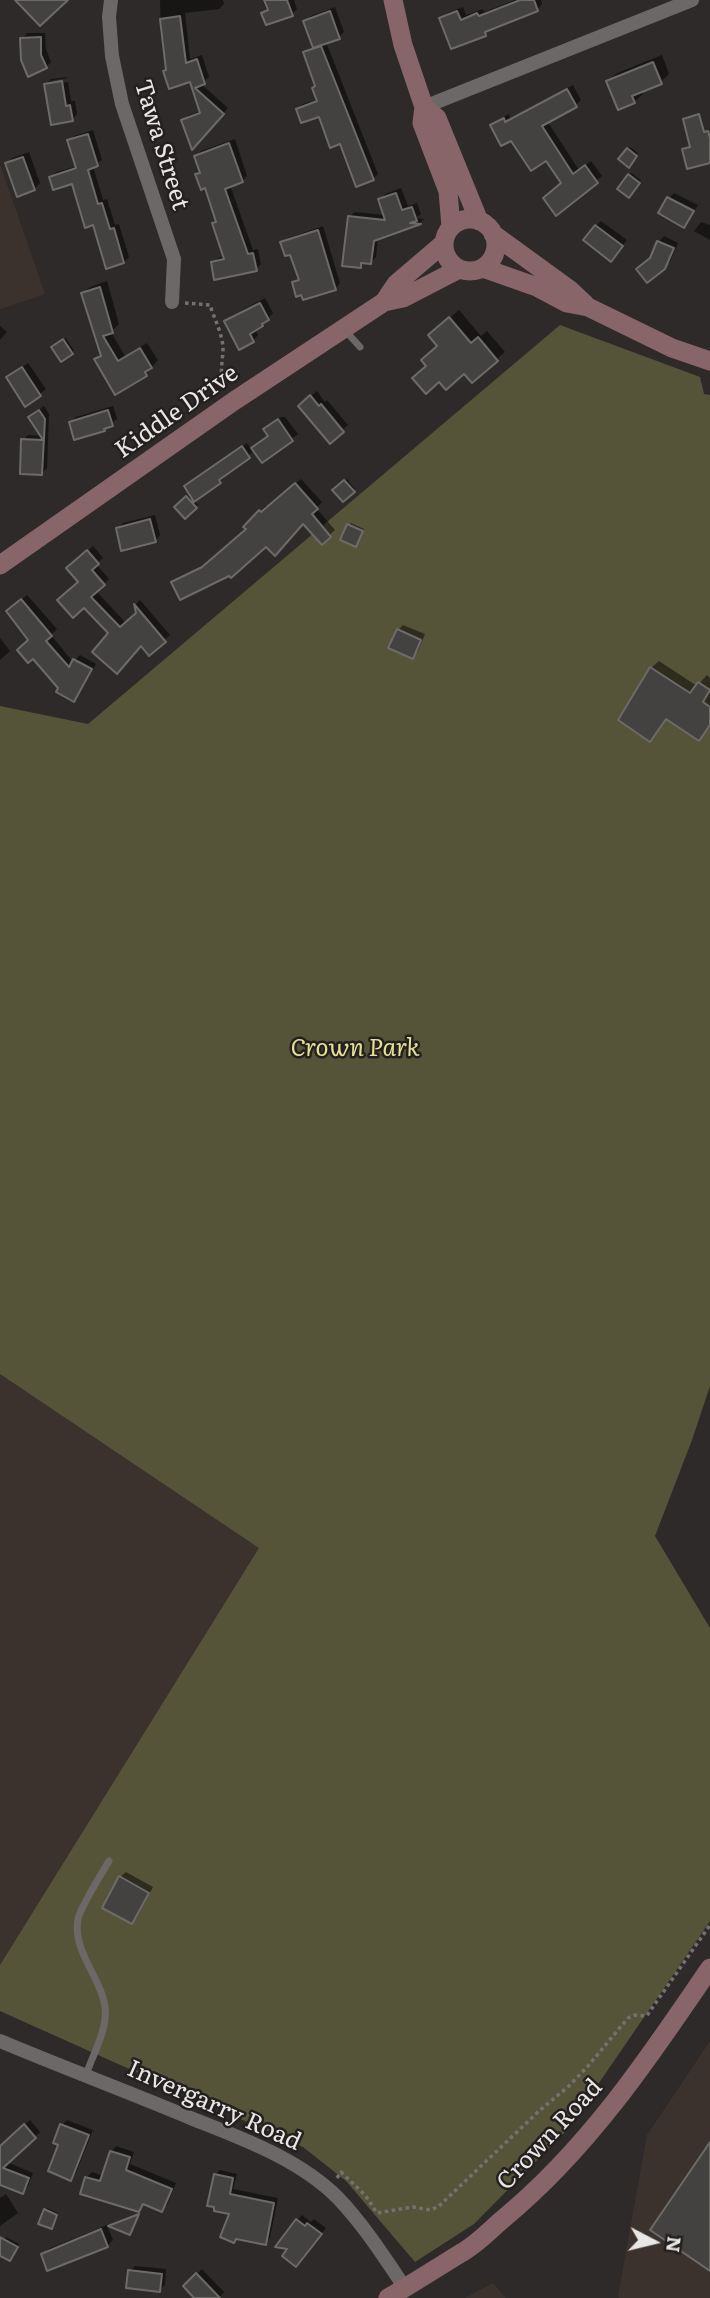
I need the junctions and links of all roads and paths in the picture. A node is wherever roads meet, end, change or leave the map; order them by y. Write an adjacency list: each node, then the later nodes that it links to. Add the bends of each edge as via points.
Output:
1 (111, 0): 9 (street, Tawa Street, via 111,56 122,104 174,259)
2 (393, 0): 4 (street)
3 (688, 1): 4 (street)
4 (424, 107): 5 (street, via 437,118); 6 (street, via 422,123 448,191)
5 (486, 227): 6 (street, via 464,220); 7 (street, via 496,249); 11 (street)
6 (447, 235): 8 (street, via 448,259); 10 (street, Kiddle Drive, via 396,284)
7 (483, 268): 8 (street); 11 (street, via 567,303)
8 (459, 269): 10 (street, Kiddle Drive, via 403,298)
9 (172, 302): 15 (path, via 210,305 223,348 222,382)
10 (384, 302): 12 (street, Kiddle Drive)
11 (588, 307): 14 (street)
12 (343, 329): 13 (lane); 15 (street, Kiddle Drive)
13 (360, 347)
14 (710, 361)
15 (234, 401): 16 (street, Kiddle Drive)
16 (0, 565)
17 (109, 1861): 21 (lane, via 78,1918 85,1959 100,1987 105,2009)
18 (710, 1925): 22 (path, via 646,2017 632,2016 624,2022 569,2086 438,2207 377,2213 341,2172)
19 (710, 1968): 23 (street, Crown Road, via 610,2111 550,2176 462,2253)
20 (0, 2041): 21 (street, Invergarry Road)
21 (86, 2075): 22 (street, Invergarry Road, via 268,2151 307,2172)
22 (328, 2190): 23 (street, Invergarry Road, via 363,2229)
23 (397, 2293)

